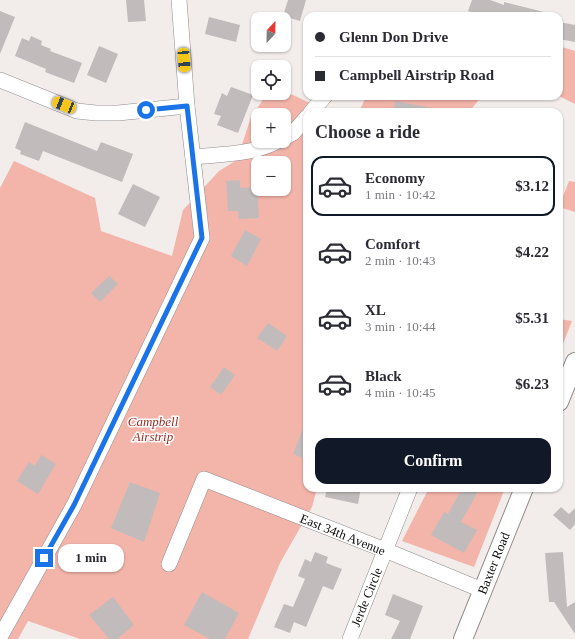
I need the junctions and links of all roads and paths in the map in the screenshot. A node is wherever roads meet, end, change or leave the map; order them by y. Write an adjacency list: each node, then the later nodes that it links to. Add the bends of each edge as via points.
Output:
1 (179, 0): 4 (street)
2 (0, 80): 4 (street, via 77,111 118,113)
3 (322, 100): 5 (street)
4 (187, 106): 9 (street)
5 (314, 108)
6 (303, 122): 7 (street)
7 (291, 134)
8 (258, 148): 9 (street, via 243,152)
9 (193, 156): 17 (street, via 202,238 74,505)
10 (575, 362): 11 (street)
11 (563, 392)
12 (408, 492): 14 (street, Jerde Circle)
13 (522, 492): 16 (street, Baxter Road)
14 (385, 550): 15 (street, East 34th Avenue, via 204,478); 16 (street, East 34th Avenue); 18 (street, Jerde Circle)
15 (169, 564)
16 (482, 590): 19 (street, Baxter Road)
17 (0, 638)
18 (350, 639)
19 (463, 639)

